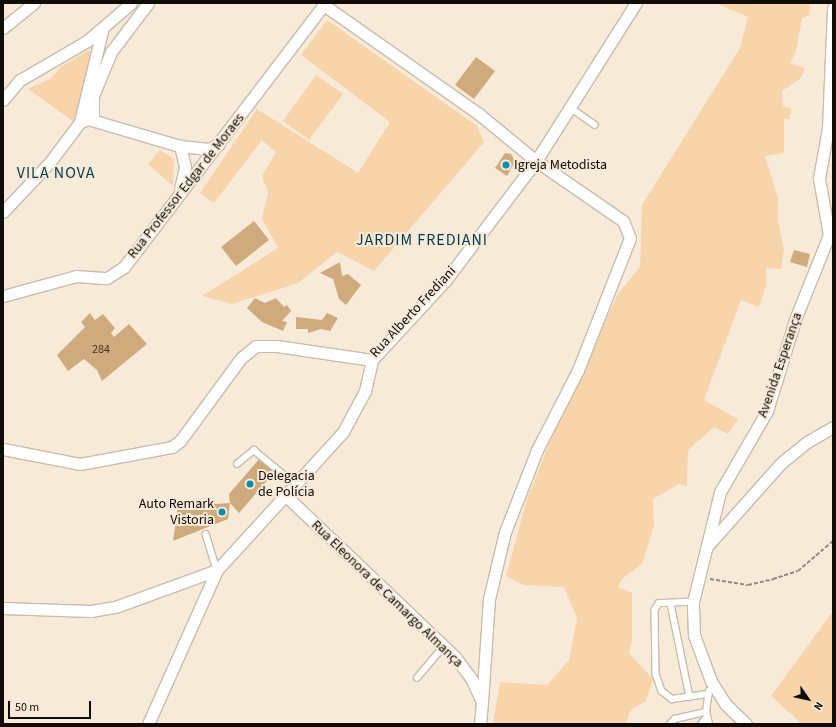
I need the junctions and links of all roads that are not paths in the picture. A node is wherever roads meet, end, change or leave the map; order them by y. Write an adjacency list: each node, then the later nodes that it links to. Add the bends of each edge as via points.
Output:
1 (34, 3): 7 (street)
2 (131, 3): 8 (street)
3 (148, 3): 11 (street, via 111,52 93,96)
4 (636, 3): 10 (street, Rua Alberto Frediani)
5 (324, 4): 14 (street, Rua Professor Edgar de Moraes); 16 (street, via 479,114)
6 (833, 8): 27 (street, Avenida Esperança, via 828,128 819,178 829,235 796,317 767,411 720,492)
7 (3, 28)
8 (102, 31): 9 (street, via 20,80); 12 (street)
9 (3, 100)
10 (571, 108): 13 (lane); 16 (street, Rua Alberto Frediani)
11 (93, 119): 12 (street); 15 (street)
12 (80, 122): 18 (street, via 50,162)
13 (596, 125)
14 (220, 144): 15 (street, via 209,149); 17 (street, Rua Professor Edgar de Moraes)
15 (180, 146): 17 (street, via 184,177)
16 (536, 161): 20 (street, Rua Alberto Frediani, via 445,281); 37 (street, via 623,221 630,238 578,370 537,450 505,532 490,599)
17 (176, 199): 19 (street, Rua Professor Edgar de Moraes, via 124,267 114,275 100,278 76,276)
18 (3, 212)
19 (3, 296)
20 (372, 360): 22 (street, Rua Alberto Frediani, via 277,346 256,346 242,358 180,441 172,447 80,464); 24 (street, via 365,391 343,432)
21 (833, 427): 27 (street, via 807,442 781,463)
22 (3, 449)
23 (237, 464): 24 (lane, via 254,450)
24 (295, 484): 25 (street)
25 (285, 495): 28 (street); 32 (street, Rua Eleonora de Camargo Almança)
26 (206, 534): 28 (lane)
27 (707, 547): 29 (street, Avenida Esperança)
28 (217, 570): 31 (street, via 111,608 92,611); 39 (street)
29 (693, 602): 30 (lane); 34 (street, Avenida Esperança, via 694,635)
30 (671, 604): 36 (lane); 36 (lane, via 659,604 654,610 656,674 662,691 672,699)
31 (3, 608)
32 (444, 646): 33 (lane); 37 (street, Rua Eleonora de Camargo Almança, via 471,678)
33 (417, 678)
34 (711, 681): 35 (lane); 44 (street, Avenida Esperança, via 726,705)
35 (709, 694): 36 (lane); 38 (lane)
36 (690, 697)
37 (482, 702): 40 (street, Rua Eleonora de Camargo Almança)
38 (707, 714): 41 (lane, via 675,719); 42 (lane); 43 (lane)
39 (148, 724)
40 (480, 724)
41 (670, 724)
42 (701, 724)
43 (709, 724)
44 (746, 724)

